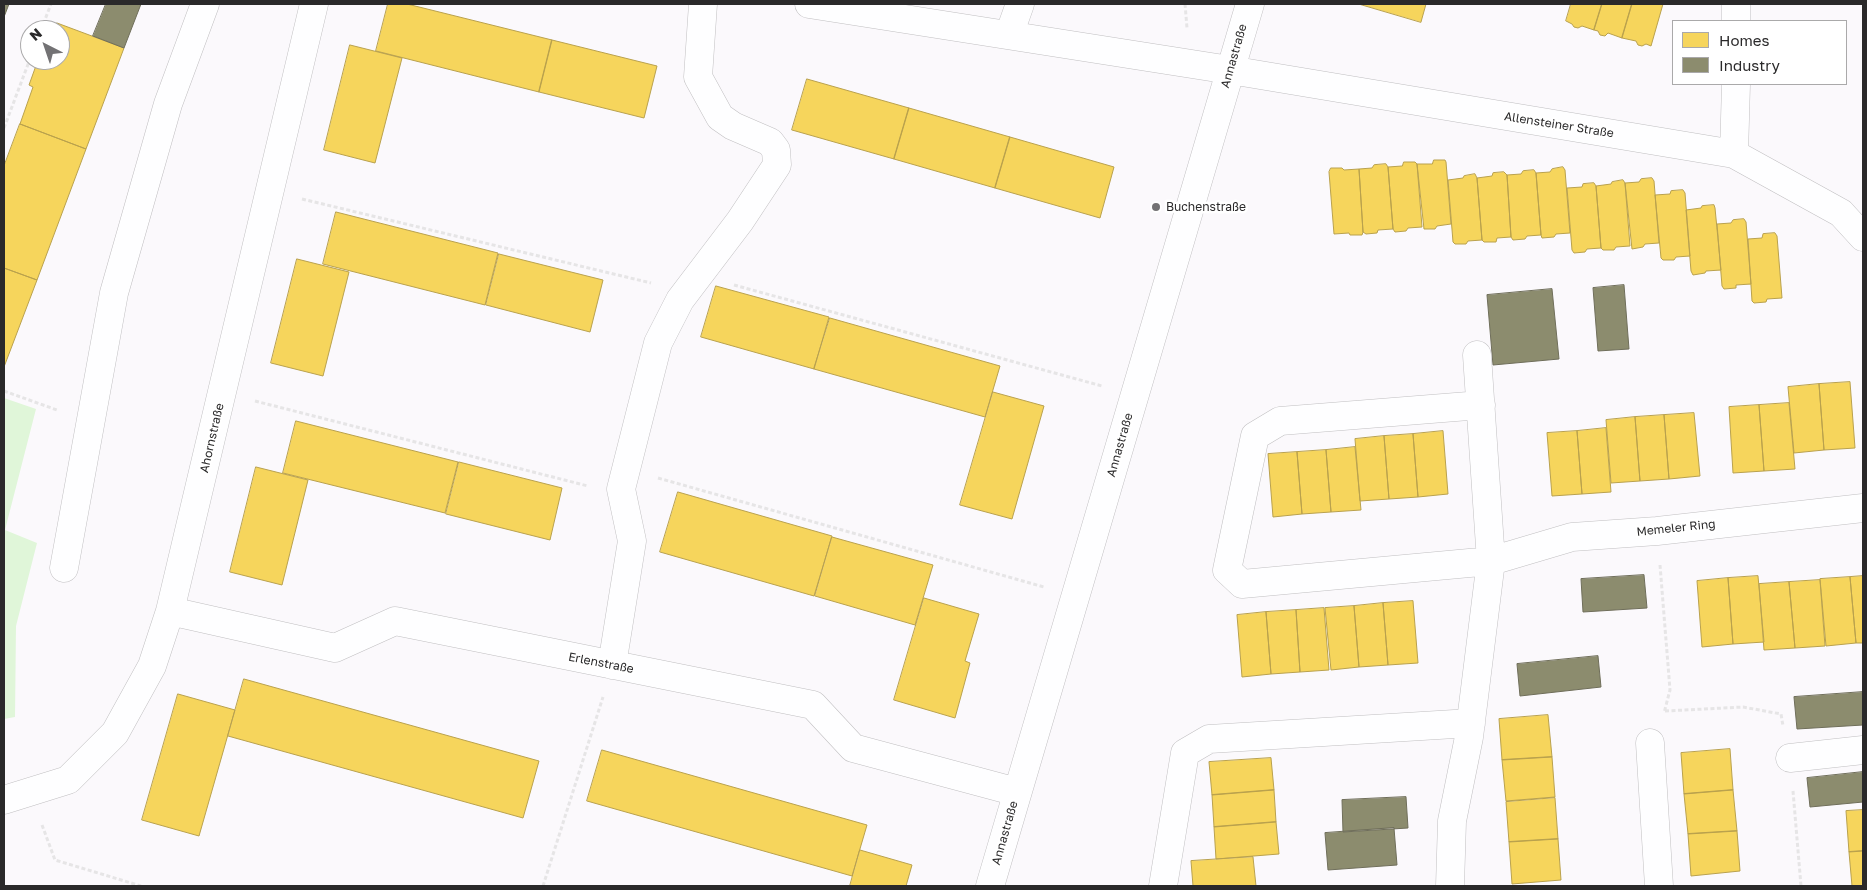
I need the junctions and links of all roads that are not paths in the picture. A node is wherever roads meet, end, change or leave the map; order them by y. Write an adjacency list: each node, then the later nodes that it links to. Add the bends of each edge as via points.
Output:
1 (206, 4): 18 (street, via 168,104 114,293)
2 (314, 4): 19 (street, Ahornstraße)
3 (703, 4): 20 (street, via 698,78 720,117 770,142 776,150 777,165 740,222 680,300 658,343 624,482 632,541)
4 (809, 4): 9 (street)
5 (1020, 4): 9 (street)
6 (1250, 4): 10 (street, Annastraße)
7 (1736, 4): 8 (street)
8 (1736, 20)
9 (1009, 35): 10 (street)
10 (1230, 70): 12 (street, Allensteiner Straße); 25 (street, Annastraße)
11 (1736, 85): 12 (street)
12 (1734, 154): 13 (street, Allensteiner Straße, via 1840,213)
13 (1863, 237)
14 (1477, 355): 15 (street)
15 (1481, 405): 17 (street); 17 (street, Memeler Ring, via 1280,421 1255,436 1227,570 1242,584)
16 (1863, 508): 17 (street, Memeler Ring, via 1572,537)
17 (1491, 561): 21 (street)
18 (64, 568)
19 (170, 611): 20 (street, Erlenstraße, via 335,648 395,621); 26 (street, Ahornstraße, via 152,666 115,733 68,780)
20 (612, 665): 25 (street, Erlenstraße, via 813,705 853,748)
21 (1471, 723): 28 (street, via 1209,739 1186,753); 29 (street, via 1452,821)
22 (1650, 743): 30 (street)
23 (1863, 750): 24 (street)
24 (1790, 758)
25 (1017, 792): 27 (street, Annastraße)
26 (4, 800)
27 (990, 886)
28 (1163, 886)
29 (1450, 886)
30 (1659, 886)

